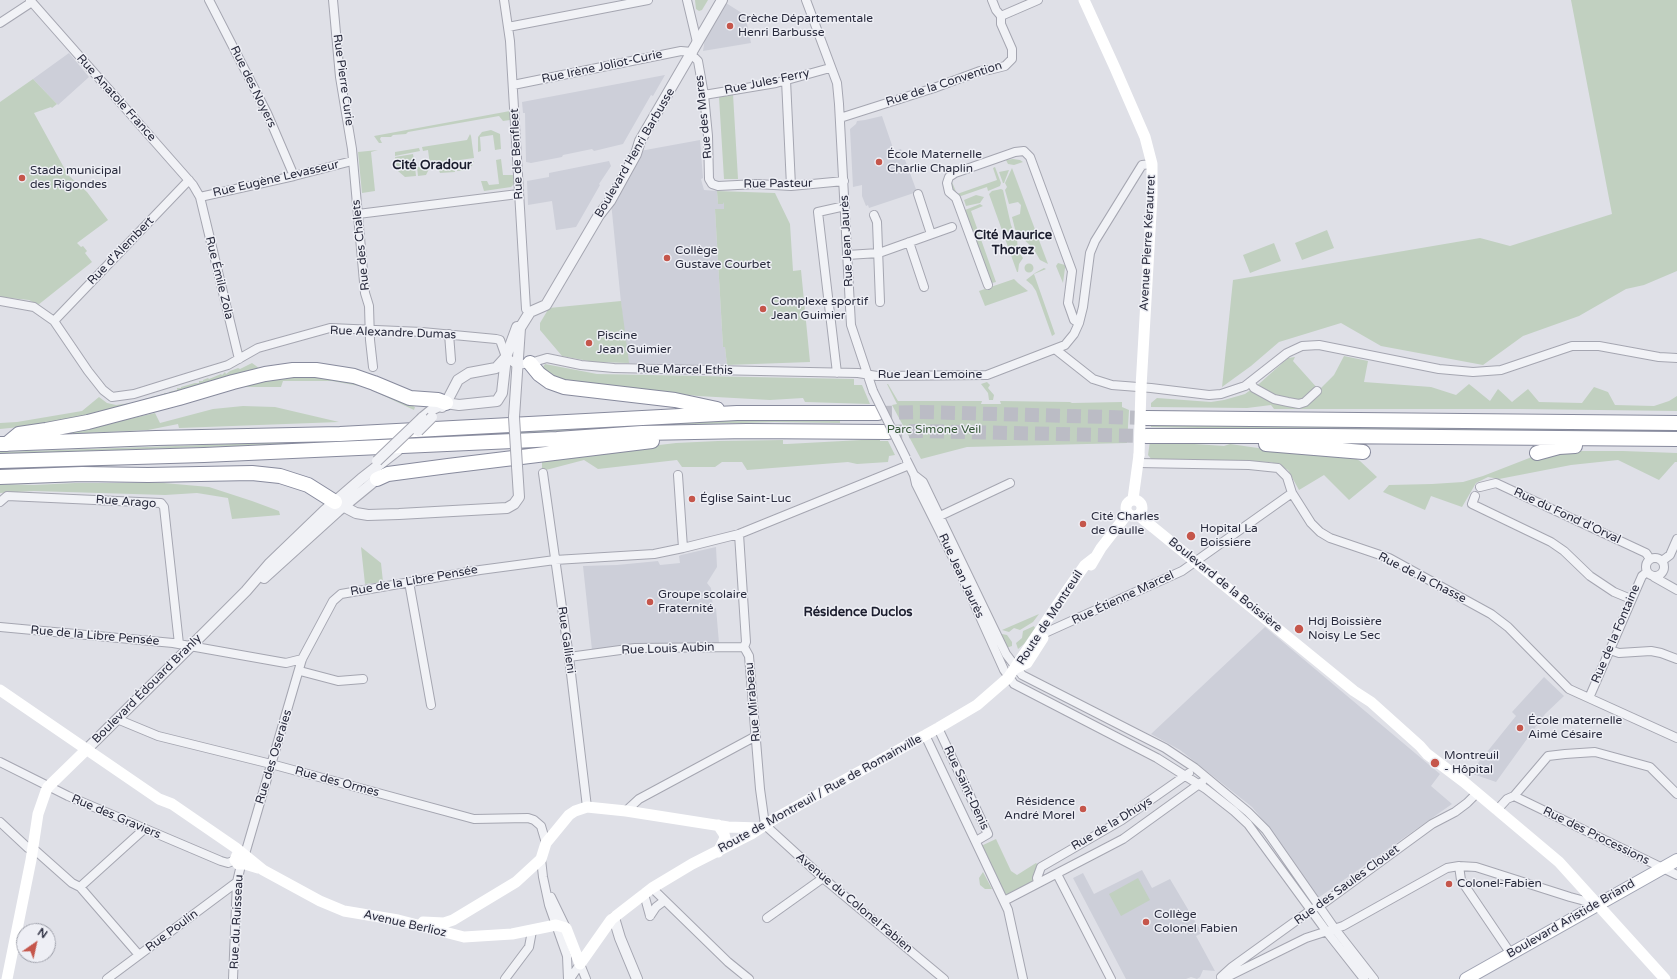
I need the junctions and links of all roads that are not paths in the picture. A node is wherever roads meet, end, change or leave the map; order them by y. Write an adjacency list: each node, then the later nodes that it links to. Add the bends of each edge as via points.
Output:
1 (209, 0): 24 (street, Rue des Noyers, via 267,113)
2 (333, 0): 22 (street, Rue Pierre Curie, via 340,77 349,125)
3 (504, 0): 14 (street, Rue de Benfleet)
4 (648, 0): 14 (street)
5 (687, 0): 15 (street)
6 (722, 0): 15 (street, Boulevard Henri Barbusse)
7 (806, 0): 17 (street, Rue Jean Jaurès)
8 (992, 0): 12 (street, Rue de la Convention)
9 (1038, 0): 12 (street)
10 (1084, 0): 23 (main road, Avenue Pierre Kérautret, via 1145,137)
11 (31, 1): 13 (street); 25 (street, Rue Anatole France)
12 (1001, 16): 21 (street, Rue de la Convention, via 1001,24 1012,49 1012,59 1005,66 980,71)
13 (0, 24)
14 (508, 27): 19 (street, Rue de Benfleet)
15 (697, 42): 16 (street, Boulevard Henri Barbusse)
16 (692, 52): 19 (street, Rue Irène Joliot-Curie, via 676,52); 20 (street, Rue des Mares, via 698,61); 44 (street, Boulevard Henri Barbusse, via 640,141 636,154 610,201)
17 (830, 68): 18 (street, Rue Jules Ferry); 21 (street, Rue Jean Jaurès, via 837,83)
18 (786, 80): 20 (street, Rue Jules Ferry); 28 (street)
19 (513, 85): 29 (street, Rue de Benfleet)
20 (704, 95): 27 (street, Rue des Mares, via 709,179)
21 (840, 118): 26 (street, Rue Jean Jaurès)
22 (352, 160): 24 (street, Rue Eugène Levasseur); 33 (street, Rue des Chalets)
23 (1152, 164): 47 (street, Rue Jean Lemoine, via 1142,165 1095,241 1090,253); 60 (main road, Avenue Pierre Kérautret)
24 (294, 176): 31 (street, Rue Eugène Levasseur)
25 (189, 180): 31 (street, Rue Anatole France); 46 (street, Rue d'Alembert)
26 (844, 182): 28 (street, Rue Pasteur); 32 (street, Rue Jean Jaurès)
27 (712, 184): 28 (street, Rue Pasteur)
28 (791, 186)
29 (518, 194): 33 (street); 45 (street, Rue de Benfleet)
30 (918, 194): 36 (street)
31 (200, 197): 53 (street, Rue Émile Zola)
32 (845, 206): 39 (street, Rue Jean Jaurès); 57 (street, via 818,212)
33 (358, 214): 48 (street, Rue des Chalets)
34 (874, 215): 38 (street, via 877,222)
35 (952, 227): 36 (street)
36 (931, 234): 37 (street)
37 (909, 242): 38 (street); 41 (street)
38 (878, 253): 39 (street); 43 (street)
39 (847, 255): 58 (street, Rue Jean Jaurès, via 851,325)
40 (988, 285): 47 (street, via 956,198 949,192 947,183 949,177 955,173 1024,151 1030,157 1072,271 1068,303 1074,320)
41 (924, 287)
42 (0, 301): 46 (street, via 34,307)
43 (880, 302)
44 (546, 305): 45 (street); 55 (street, via 530,312 520,328)
45 (526, 309): 51 (street)
46 (54, 321): 53 (street, Rue Alexandre Dumas, via 99,385 112,397 134,394)
47 (1079, 323): 50 (street, Rue Jean Lemoine, via 1065,346)
48 (370, 329): 49 (street, Rue Alexandre Dumas); 53 (street, Rue Alexandre Dumas, via 330,328 258,348); 56 (street, Rue des Chalets)
49 (448, 334): 51 (street, Rue Alexandre Dumas, via 500,340); 54 (street)
50 (1056, 349): 58 (street, Rue Jean Lemoine, via 987,375); 60 (street, via 1093,379 1112,385)
51 (506, 357): 55 (street); 62 (street, via 502,393); 63 (street, via 496,368 469,373 458,380)
52 (1677, 358): 59 (street, via 1585,345 1561,348 1501,370 1473,372 1443,369 1441,365 1320,342 1302,343 1285,349 1268,362 1259,375)
53 (239, 359)
54 (451, 360)
55 (523, 364): 57 (street, Rue Marcel Ethis, via 547,358 614,368); 64 (street); 65 (highway, via 550,382 564,387 675,400)
56 (373, 366)
57 (837, 373): 58 (street, Rue Marcel Ethis)
58 (868, 374): 83 (street, Rue Jean Jaurès, bridge, via 873,391)
59 (1250, 382): 60 (street, via 1221,394 1209,395); 61 (street, via 1254,388 1274,399 1299,404)
60 (1141, 387): 80 (main road, Avenue Pierre Kérautret, bridge)
61 (1318, 392)
62 (497, 401): 63 (street, via 459,405); 64 (street)
63 (446, 403): 67 (street, via 433,409); 76 (highway, via 410,398 354,376 316,370 293,370 233,382 88,422 19,434)
64 (514, 412): 96 (street, bridge, via 519,497 507,508 368,514 356,513)
65 (737, 413): 66 (highway); 76 (highway, via 340,434)
66 (878, 413)
67 (427, 417): 82 (street, bridge); 82 (street, bridge, via 398,450)
68 (1146, 418): 69 (highway)
69 (1677, 423)
70 (690, 431): 71 (highway); 79 (highway, via 550,440); 84 (highway, via 678,439)
71 (888, 432)
72 (1146, 436): 73 (highway)
73 (1247, 436): 74 (highway); 77 (highway, via 1267,445)
74 (1600, 438): 75 (highway); 78 (highway, via 1585,446 1559,447)
75 (1677, 439)
76 (4, 444)
77 (1363, 452)
78 (1537, 453)
79 (204, 455): 81 (highway); 86 (highway, via 198,465 163,465)
80 (1138, 459): 93 (street, Rue de la Chasse, via 1278,468 1286,477); 97 (main road, Avenue Pierre Kérautret, via 1133,499 1125,506)
81 (0, 461)
82 (384, 461): 84 (street); 96 (street, via 361,479)
83 (907, 462): 87 (street, Rue Jean Jaurès); 99 (street, Rue de la Libre Pensée)
84 (405, 472): 90 (highway, via 388,474)
85 (543, 473): 104 (street, Rue Gallieni)
86 (82, 474): 89 (highway); 96 (highway, via 252,473 280,476 308,485)
87 (914, 474): 98 (street, Rue Jean Jaurès, via 922,482); 122 (street, Rue Jean Jaurès, via 916,484 959,570)
88 (678, 475): 101 (street)
89 (0, 477)
90 (377, 479): 96 (street)
91 (1010, 483): 98 (street)
92 (1480, 487): 103 (street, Rue du Fond d'Orval, via 1496,483 1646,553)
93 (1292, 493): 105 (street, Rue Étienne Marcel); 125 (street, Rue de la Chasse, via 1311,523 1320,532 1330,538 1389,558 1491,614 1508,627 1569,689)
94 (1475, 496): 110 (street, via 1472,504 1551,542 1590,576)
95 (0, 502): 113 (street, Rue Arago, via 7,496 161,503 164,507)
96 (340, 504): 114 (street, Boulevard Édouard Branly, via 270,563)
97 (1133, 514): 102 (main road, Route de Montreuil); 105 (main road, Boulevard de la Boissière)
98 (940, 516): 120 (street, Rue Jean Jaurès, via 1006,654)
99 (739, 534): 101 (street, Rue de la Libre Pensée); 115 (street, Rue Mirabeau, via 746,642)
100 (1677, 538): 106 (street, via 1670,555)
101 (683, 548): 104 (street, Rue de la Libre Pensée, via 654,554)
102 (1094, 558): 112 (main road, Route de Montreuil); 120 (main road, Route de Montreuil, via 1085,565)
103 (1650, 559): 106 (street, via 1657,558); 107 (street, via 1646,564)
104 (555, 560): 108 (street, Rue de la Libre Pensée); 117 (street, Rue Gallieni)
105 (1196, 561): 112 (street, Rue Étienne Marcel, via 1182,571); 140 (main road, Boulevard de la Boissière, via 1354,692 1371,702 1428,754)
106 (1662, 561): 107 (street, via 1664,569)
107 (1654, 575): 109 (street, Rue de la Fontaine); 110 (street, Rue de la Fontaine, via 1642,576)
108 (409, 582): 118 (street, Rue de la Libre Pensée, via 340,594 333,601); 126 (street)
109 (1677, 590)
110 (1631, 599): 116 (street, Rue de la Fontaine)
111 (0, 627): 113 (street, Rue de la Libre Pensée)
112 (1048, 632): 120 (main road, Route de Montreuil, via 1027,663)
113 (180, 644): 114 (street, Rue de la Libre Pensée)
114 (191, 646): 118 (street, Rue de la Libre Pensée, via 286,663); 127 (street, Boulevard Édouard Branly)
115 (744, 646): 117 (street, Rue Louis Aubin, via 635,648); 130 (street, Rue Mirabeau, via 750,656)
116 (1610, 650): 119 (street, via 1619,653 1651,651); 125 (street, Rue de la Fontaine)
117 (569, 657): 143 (street, Rue Gallieni)
118 (302, 659): 121 (street, Rue des Oseraies)
119 (1677, 659)
120 (1016, 668): 122 (main road, Route de Montreuil / Rue de Romainville); 135 (street, Rue Jean Jaurès, via 1022,675 1158,744)
121 (300, 670): 123 (street, via 338,681); 134 (street, Rue des Oseraies)
122 (1008, 678): 128 (main road, Route de Montreuil / Rue de Romainville, via 977,705); 136 (street, via 1018,687 1157,758)
123 (363, 679)
124 (0, 690): 132 (main road)
125 (1588, 698): 131 (street, Rue de la Chasse)
126 (431, 705)
127 (117, 720): 132 (street, Boulevard Édouard Branly); 134 (street, Rue des Ormes, via 158,736)
128 (938, 728): 129 (main road, Route de Montreuil / Rue de Romainville); 150 (street, Rue Saint-Denis, via 988,834)
129 (925, 735): 148 (main road, Route de Montreuil / Rue de Romainville); 150 (street, Rue Saint-Denis)
130 (756, 736): 145 (street, via 639,799); 148 (street, Rue Mirabeau)
131 (1677, 738)
132 (87, 749): 139 (main road, Boulevard Édouard Branly); 154 (main road, via 223,839)
133 (0, 762): 139 (street, Rue des Graviers)
134 (271, 764): 151 (street, Rue des Ormes, via 474,819 528,818 541,826); 154 (street, Rue des Oseraies)
135 (1195, 768): 136 (street, Rue de la Dhuys); 137 (street, Rue Jean Jaurès)
136 (1186, 777): 138 (street); 163 (street, Rue de la Dhuys, via 1122,820 1041,867)
137 (1207, 778): 138 (street, Rue de la Dhuys); 169 (street, Rue Jean Jaurès, via 1266,830)
138 (1198, 785): 159 (street, Rue de la Dhuys, via 1123,840); 169 (street, via 1248,824)
139 (48, 787): 149 (street, Rue des Graviers); 152 (main road, via 38,814)
140 (1477, 793): 144 (main road, Boulevard de la Boissière); 169 (street, Rue des Saules Clouet, via 1455,812 1432,824)
141 (1677, 794): 142 (street, via 1650,767 1595,752 1548,756)
142 (1514, 796): 144 (street, via 1507,798); 158 (street, Rue des Processions)
143 (587, 807): 145 (main road); 151 (main road, via 569,816)
144 (1497, 810): 168 (main road, Boulevard de la Boissière, via 1567,869)
145 (626, 811): 147 (main road)
146 (0, 822): 152 (street, via 28,848)
147 (718, 825): 148 (main road); 153 (main road, via 725,838)
148 (762, 826): 153 (main road, Route de Montreuil / Rue de Romainville); 161 (street, Avenue du Colonel Fabien)
149 (143, 828): 154 (street, Rue des Graviers, via 221,861 228,863); 164 (street)
150 (976, 841): 167 (street, Rue Saint-Denis)
151 (546, 843): 155 (main road)
152 (33, 849): 164 (street); 181 (main road)
153 (718, 852): 165 (main road, Route de Montreuil / Rue de Romainville, via 692,864)
154 (242, 859): 162 (street, Rue du Ruisseau); 172 (main road, Avenue Berlioz, via 344,911)
155 (541, 859): 173 (main road, via 516,882); 174 (street, via 549,905)
156 (1677, 860): 158 (main road, Boulevard Aristide Briand)
157 (1460, 866): 168 (street, via 1476,867); 176 (street, via 1447,868); 178 (street, via 1461,880)
158 (1662, 868): 160 (street, Rue des Processions); 168 (main road, Boulevard Aristide Briand)
159 (1057, 874): 163 (street, Rue de la Dhuys); 191 (street)
160 (1677, 875)
161 (823, 878): 171 (street); 189 (street, Avenue du Colonel Fabien)
162 (236, 882): 179 (street, Rue Poulin); 183 (street, Rue du Ruisseau)
163 (1038, 883): 167 (street, Rue de la Dhuys)
164 (80, 887): 179 (street)
165 (648, 891): 166 (street); 166 (street, via 650,916); 170 (main road, Route de Montreuil / Rue de Romainville)
166 (664, 901): 188 (street)
167 (1004, 901): 190 (street, Rue Saint-Denis)
168 (1597, 904): 178 (main road, Boulevard Aristide Briand); 197 (main road, Boulevard de la Boissière)
169 (1315, 909): 176 (street); 192 (street, Rue des Saules Clouet)
170 (614, 917): 180 (main road, Route de Montreuil / Rue de Romainville); 187 (street)
171 (767, 918)
172 (398, 920): 173 (main road, via 433,923); 177 (main road, Avenue Berlioz)
173 (453, 920): 177 (main road)
174 (561, 927): 175 (main road, Avenue Berlioz); 180 (main road); 185 (street)
175 (532, 931): 177 (main road, Avenue Berlioz); 184 (street, via 529,947)
176 (1331, 931): 193 (street, via 1306,938); 194 (street); 195 (street)
177 (456, 936)
178 (1510, 954): 196 (main road, Boulevard Aristide Briand)
179 (139, 955): 182 (street, Rue Poulin)
180 (580, 964): 185 (street); 186 (street)
181 (7, 979)
182 (108, 979)
183 (233, 979)
184 (505, 979)
185 (569, 979)
186 (586, 979)
187 (637, 979)
188 (749, 979)
189 (944, 979)
190 (1023, 979)
191 (1111, 979)
192 (1218, 979)
193 (1224, 979)
194 (1364, 979)
195 (1374, 979)
196 (1466, 979)
197 (1666, 979)

